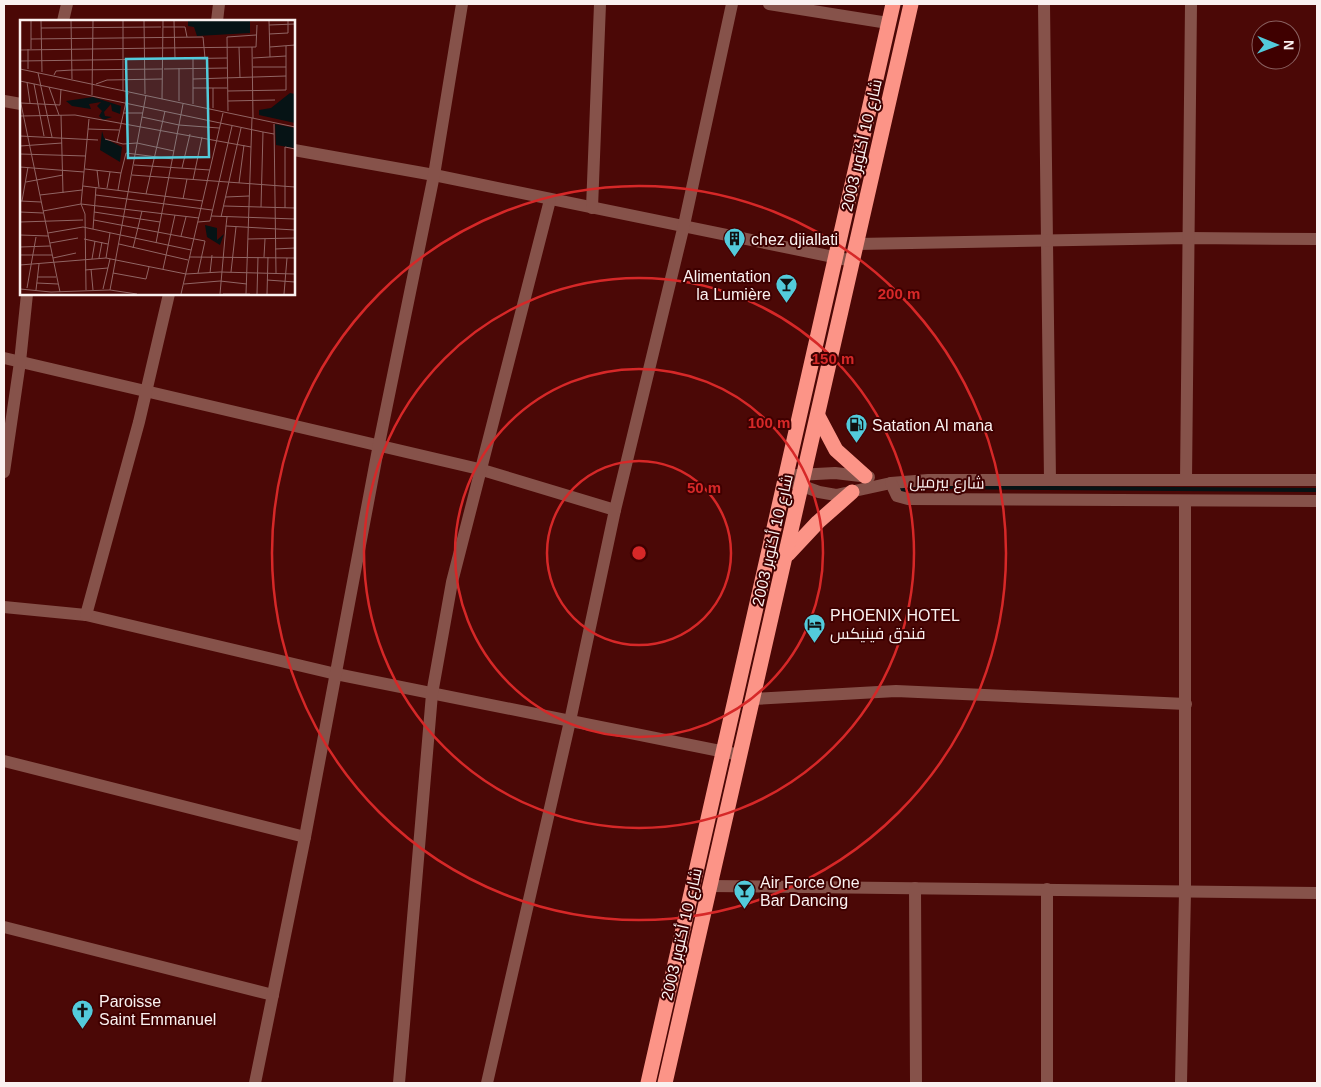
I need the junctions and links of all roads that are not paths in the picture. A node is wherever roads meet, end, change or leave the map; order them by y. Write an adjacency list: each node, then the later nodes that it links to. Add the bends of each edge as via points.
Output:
1 (67, 4): 11 (street)
2 (219, 4): 12 (street)
3 (462, 4): 17 (street)
4 (600, 4): 19 (street)
5 (732, 4): 20 (street)
6 (769, 4): 13 (street)
7 (893, 4): 13 (highway, شارع 10 أكتوبر 2003)
8 (911, 4): 24 (highway, شارع 10 أكتوبر 2003)
9 (1044, 4): 23 (street)
10 (1191, 4): 21 (street)
11 (64, 20)
12 (217, 20)
13 (888, 23): 25 (highway, شارع 10 أكتوبر 2003)
14 (4, 101): 15 (street)
15 (20, 104)
16 (295, 150): 17 (street)
17 (434, 175): 18 (street); 33 (street)
18 (550, 200): 19 (street); 34 (street)
19 (592, 208): 20 (street)
20 (684, 225): 25 (street); 46 (street)
21 (1188, 238): 22 (street); 23 (street); 40 (street)
22 (1317, 239)
23 (1046, 240): 24 (street); 39 (street)
24 (857, 244): 26 (highway, شارع 10 أكتوبر 2003)
25 (836, 258): 26 (street); 37 (highway, شارع 10 أكتوبر 2003)
26 (853, 261): 32 (highway, شارع 10 أكتوبر 2003)
27 (27, 295): 30 (street)
28 (168, 295): 31 (street)
29 (4, 358): 30 (street)
30 (20, 362): 31 (street); 35 (street)
31 (146, 390): 33 (street); 49 (street)
32 (818, 416): 36 (highway, via 836,450); 38 (highway, شارع 10 أكتوبر 2003)
33 (379, 444): 34 (street); 50 (street)
34 (479, 469): 46 (street); 51 (street, via 452,582)
35 (4, 472)
36 (865, 476): 38 (street, via 835,473); 42 (street)
37 (785, 478): 38 (street); 55 (highway, شارع 10 أكتوبر 2003)
38 (804, 480): 43 (street, via 827,494); 47 (highway, شارع 10 أكتوبر 2003)
39 (1050, 480): 40 (street, شارع بيرميل); 42 (street, شارع بيرميل)
40 (1186, 480): 41 (street, شارع بيرميل)
41 (1317, 480)
42 (891, 483): 43 (street); 44 (street, شارع بيرميل, via 894,492 902,498)
43 (852, 492): 47 (highway)
44 (1185, 501): 45 (street, شارع بيرميل); 53 (street)
45 (1317, 501)
46 (614, 510): 54 (street)
47 (787, 555): 52 (highway, شارع 10 أكتوبر 2003)
48 (4, 607): 49 (street)
49 (86, 614): 50 (street)
50 (336, 674): 51 (street); 58 (street)
51 (432, 694): 54 (street); 67 (street)
52 (753, 699): 53 (street, via 896,691); 56 (highway, شارع 10 أكتوبر 2003)
53 (1186, 704): 62 (street)
54 (570, 721): 55 (street); 68 (street)
55 (722, 751): 56 (street); 69 (highway, شارع 10 أكتوبر 2003)
56 (740, 755): 59 (highway, شارع 10 أكتوبر 2003)
57 (4, 761): 58 (street)
58 (305, 837): 65 (street)
59 (710, 886): 60 (street); 70 (highway, شارع 10 أكتوبر 2003)
60 (915, 888): 61 (street); 71 (street)
61 (1047, 889): 62 (street); 72 (street)
62 (1185, 892): 63 (street); 73 (street)
63 (1317, 893)
64 (4, 927): 65 (street)
65 (273, 995): 66 (street)
66 (255, 1083)
67 (399, 1083)
68 (487, 1083)
69 (648, 1083)
70 (665, 1083)
71 (916, 1083)
72 (1047, 1083)
73 (1181, 1083)

